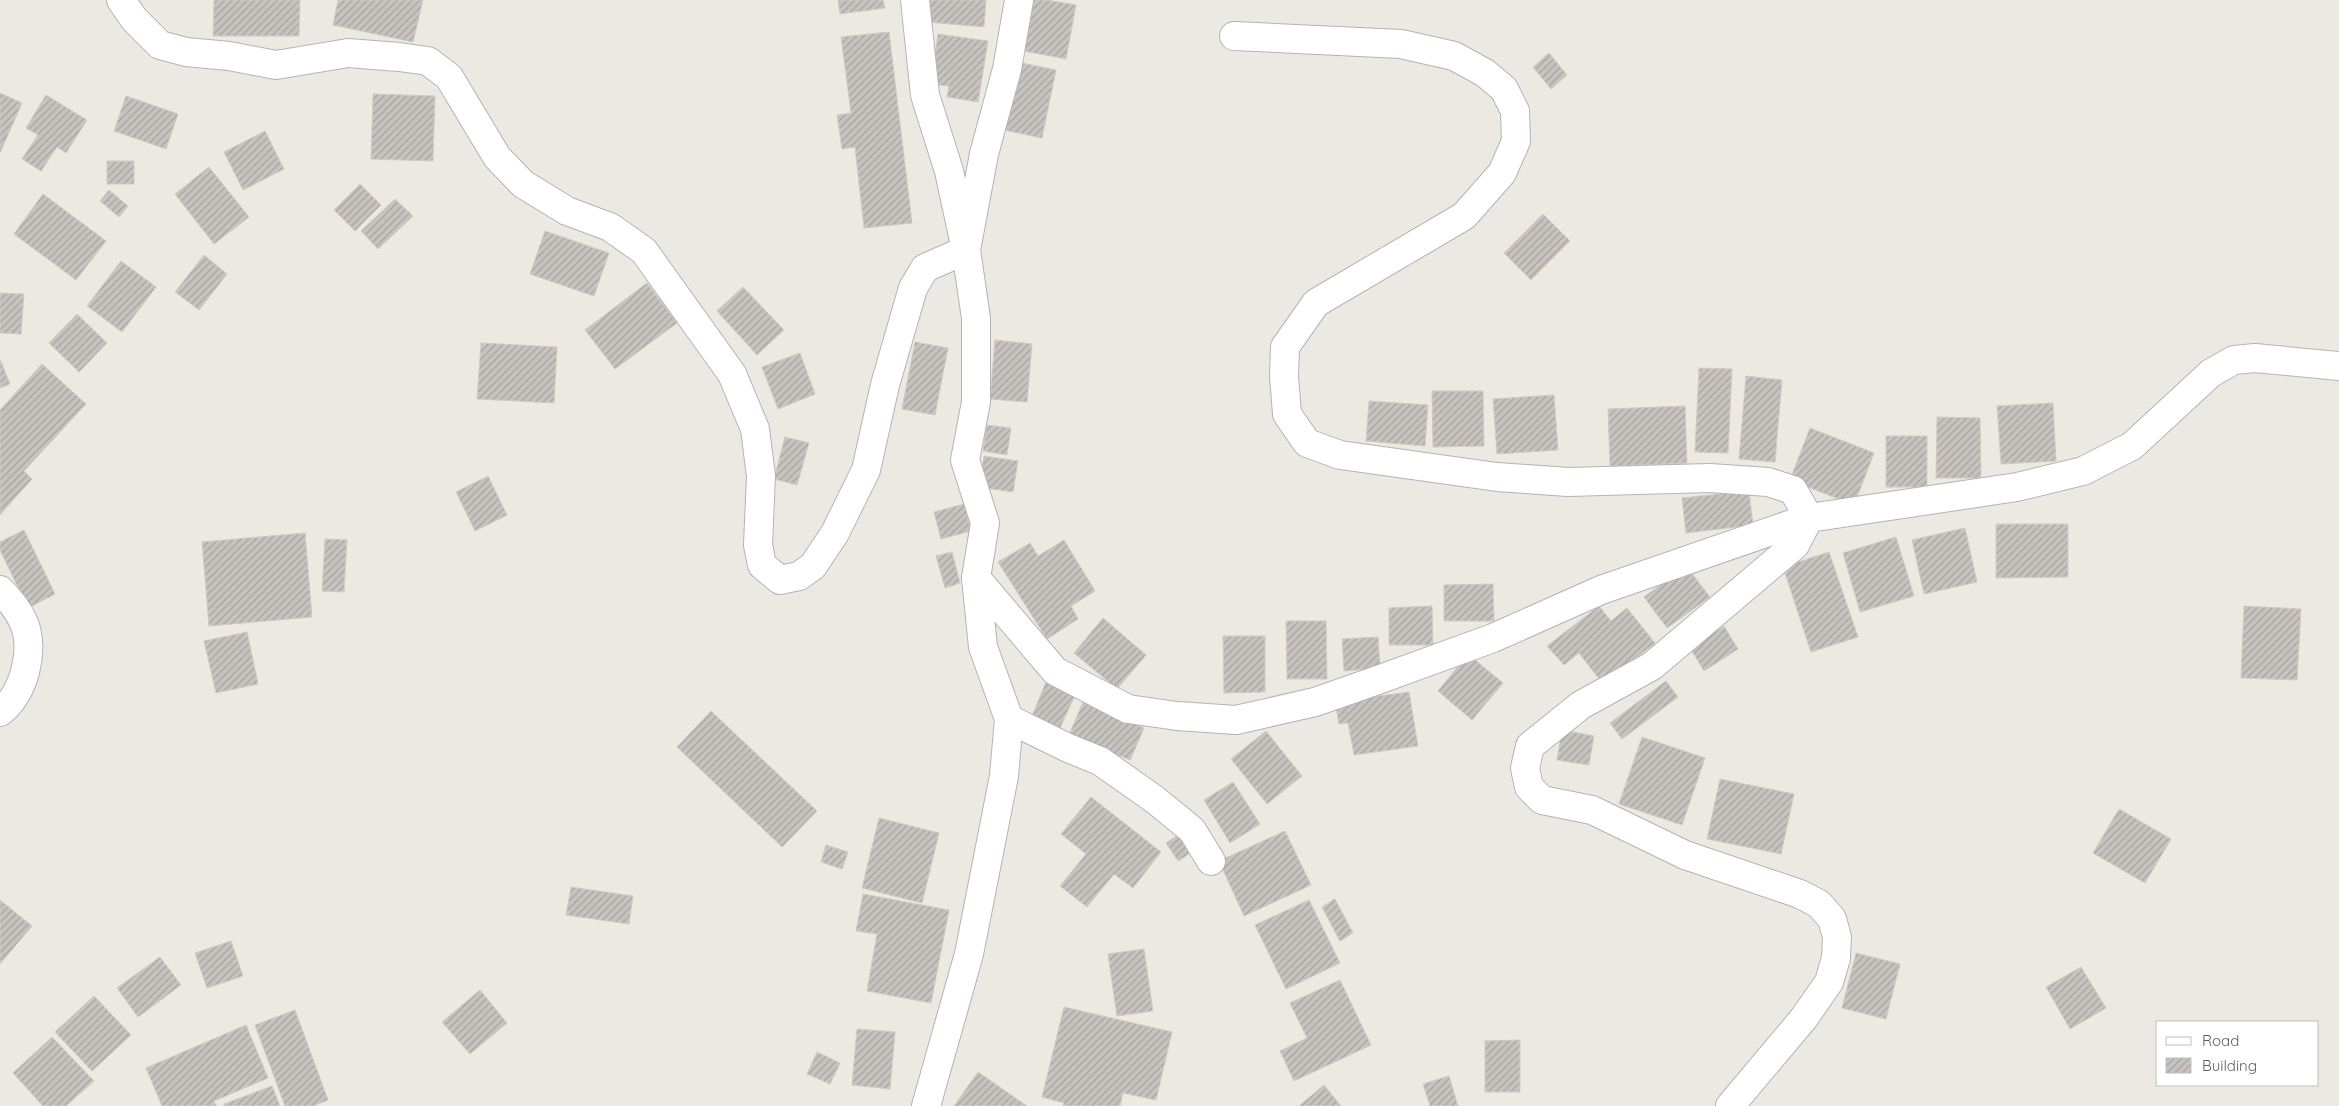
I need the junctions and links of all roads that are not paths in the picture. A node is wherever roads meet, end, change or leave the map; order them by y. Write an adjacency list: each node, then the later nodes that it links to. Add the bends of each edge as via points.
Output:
1 (121, 0): 5 (street, via 134,19 160,45 186,52 276,65 348,53 399,57 428,62 449,77 497,157 523,184 567,212 610,227 644,252 732,374 755,429 761,476 758,544 762,565 780,580 799,576 813,566 836,533 866,470 884,385 913,288 925,268)
2 (915, 0): 5 (street, via 925,95 949,171)
3 (1020, 0): 5 (street, via 1007,69 984,154)
4 (1234, 36): 7 (street, via 1401,44 1454,56 1485,73 1504,89 1515,111 1516,141 1502,173 1464,216 1316,303 1285,347 1287,414 1307,443 1340,455 1498,477 1568,482 1710,478 1768,482 1793,490)
5 (966, 250): 8 (street, via 976,318 976,402 965,460 985,524)
6 (2339, 366): 7 (street, via 2255,358 2234,360 2211,373 2132,446 2083,471 2016,487)
7 (1809, 518): 8 (street, via 1601,590 1493,638 1375,681 1315,702 1236,720 1128,709 1055,671); 14 (street, via 1795,546 1652,666 1581,705 1530,746 1525,768 1528,788 1542,800 1592,810 1685,854 1800,894 1819,904 1832,919 1837,937 1836,958 1829,982 1804,1018)
8 (976, 578): 11 (street, via 983,647)
9 (0, 590): 10 (street, via 24,622 28,645 26,672 9,706)
10 (0, 712)
11 (1009, 719): 12 (street, via 1100,760 1192,830); 13 (street, via 1004,776 969,954)
12 (1211, 861)
13 (926, 1106)
14 (1730, 1106)

